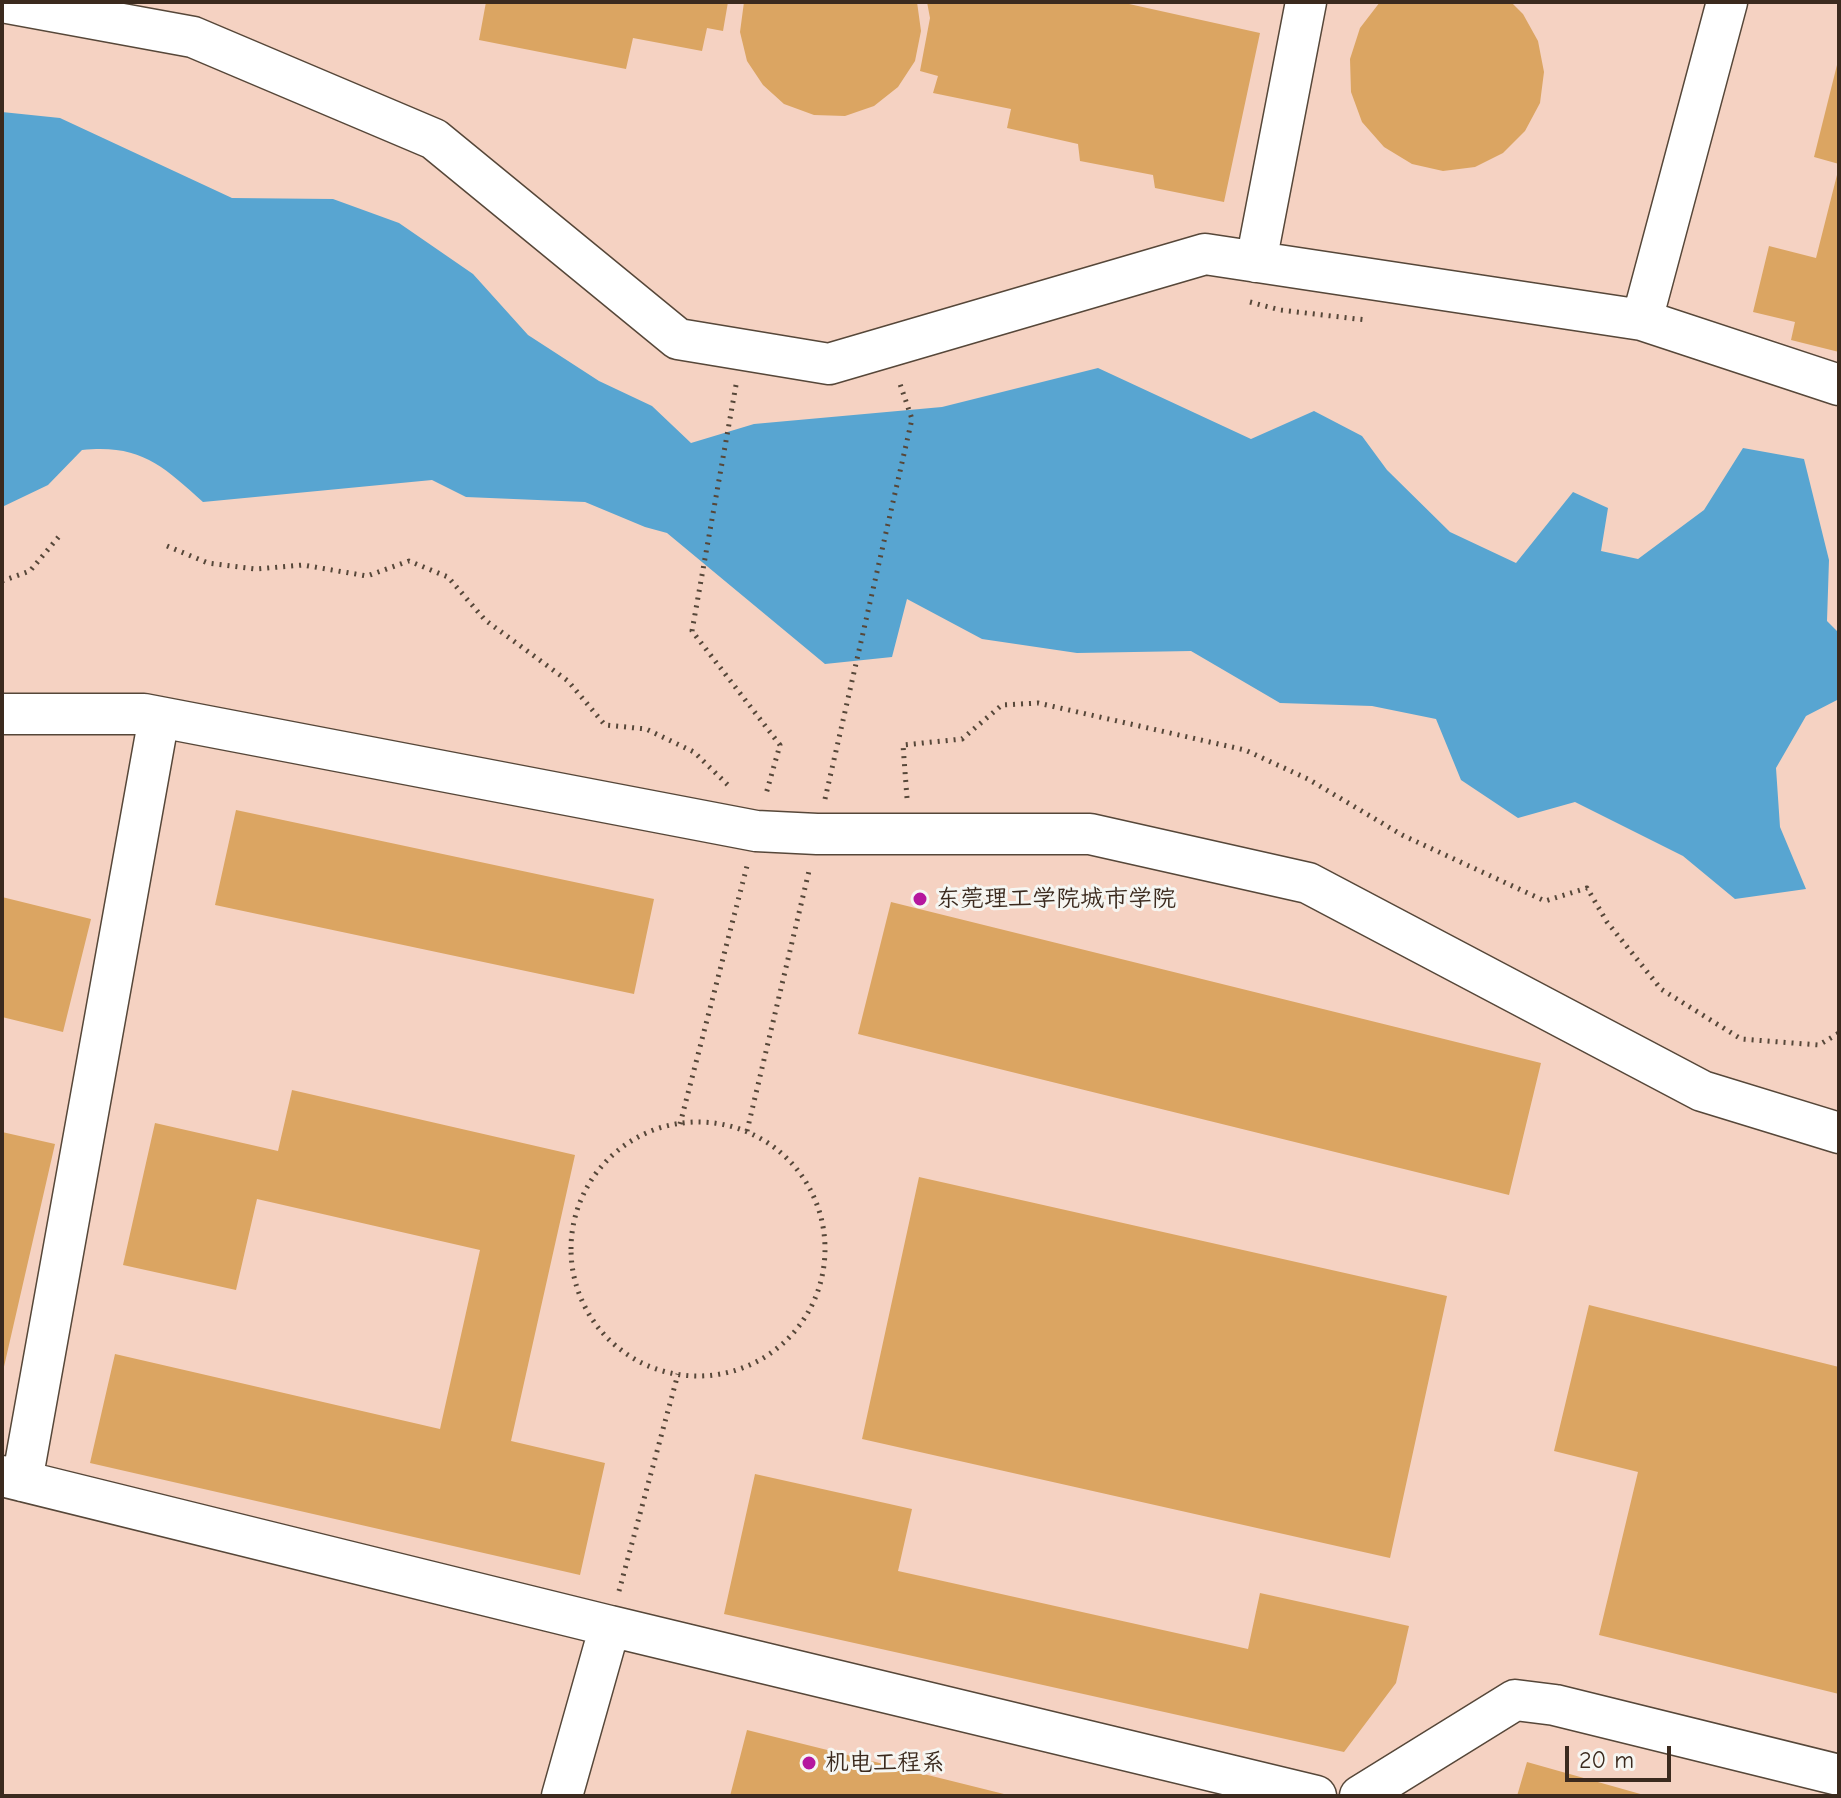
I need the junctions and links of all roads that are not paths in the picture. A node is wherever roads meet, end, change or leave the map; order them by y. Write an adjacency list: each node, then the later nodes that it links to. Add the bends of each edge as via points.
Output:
1 (2, 2): 4 (street)
2 (1306, 2): 5 (street)
3 (1727, 2): 6 (street)
4 (184, 18): 5 (street, via 193,37 434,139 678,339 829,364 899,368 1205,254)
5 (1256, 262): 6 (street)
6 (1642, 320): 7 (street)
7 (1839, 385)
8 (2, 714): 9 (street)
9 (159, 717): 10 (street, via 756,831 1090,834 1308,883 1702,1091); 11 (street)
10 (1839, 1133)
11 (12, 1479): 12 (street)
12 (610, 1626): 14 (street); 15 (street)
13 (1839, 1775): 16 (street, via 1555,1705 1515,1700)
14 (562, 1796)
15 (1316, 1796)
16 (1360, 1796)

